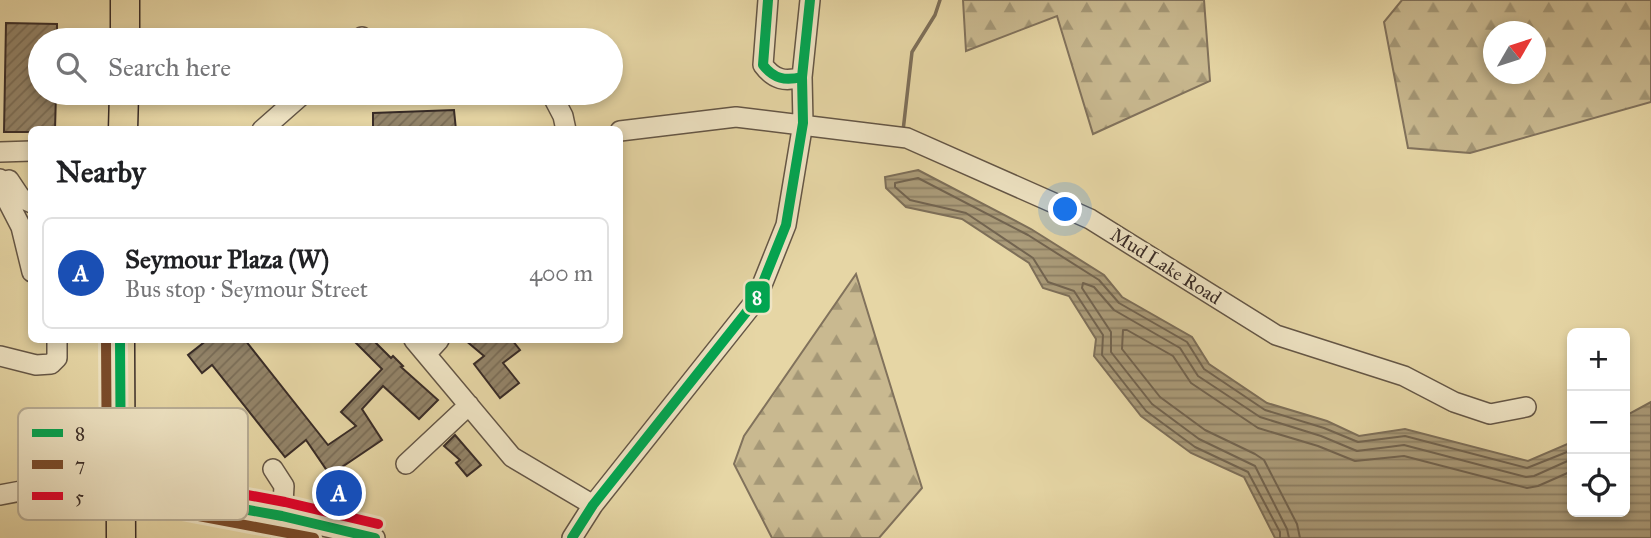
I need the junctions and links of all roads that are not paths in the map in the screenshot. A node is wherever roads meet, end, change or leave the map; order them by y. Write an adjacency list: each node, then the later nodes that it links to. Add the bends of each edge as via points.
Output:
1 (125, 0): 4 (highway)
2 (768, 0): 5 (street, via 763,65 780,79)
3 (810, 0): 5 (street)
4 (125, 28)
5 (802, 77): 9 (street)
6 (124, 105): 10 (highway)
7 (290, 105): 11 (street)
8 (558, 105): 12 (street)
9 (803, 123): 13 (street, Mud Lake Road, via 736,117); 25 (street, Mud Lake Road, via 907,138 1090,219 1276,335 1404,376 1490,414); 33 (street, via 786,225 756,300)
10 (123, 126)
11 (266, 126)
12 (565, 126)
13 (623, 131)
14 (28, 151): 15 (street)
15 (0, 152)
16 (0, 170): 18 (street)
17 (0, 179): 19 (street, via 22,227)
18 (28, 201)
19 (28, 254)
20 (57, 343): 23 (street, via 57,358 51,365)
21 (120, 343): 26 (highway)
22 (427, 344): 24 (street)
23 (0, 356)
24 (469, 405): 27 (street); 33 (street, via 512,457)
25 (1526, 407)
26 (120, 408)
27 (406, 464)
28 (273, 469): 35 (street, via 284,485)
29 (0, 486): 30 (street)
30 (18, 489)
31 (18, 491): 32 (street)
32 (0, 495)
33 (593, 505): 40 (street)
34 (248, 510): 35 (street)
35 (282, 516): 38 (street); 39 (street)
36 (121, 520): 37 (highway)
37 (121, 538)
38 (281, 538)
39 (375, 538)
40 (572, 538)

